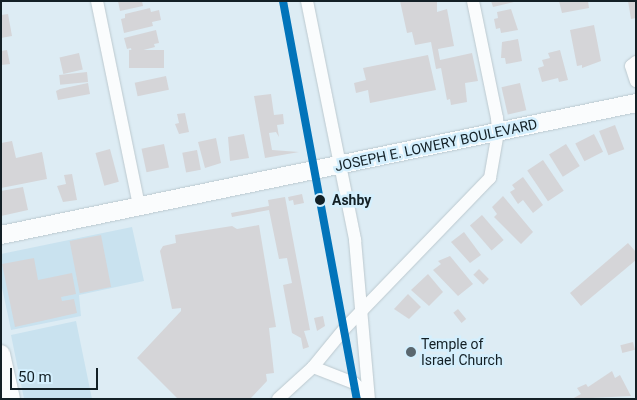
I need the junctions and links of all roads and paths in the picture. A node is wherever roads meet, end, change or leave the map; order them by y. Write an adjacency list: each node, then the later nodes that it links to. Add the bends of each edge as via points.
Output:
1 (97, 1): 9 (street)
2 (308, 1): 8 (street)
3 (473, 1): 7 (street)
4 (636, 62): 5 (street, via 631,66)
5 (636, 81)
6 (636, 103): 7 (main road, JOSEPH E. LOWERY BOULEVARD)
7 (498, 132): 8 (main road, JOSEPH E. LOWERY BOULEVARD); 11 (street, via 490,178)
8 (341, 166): 9 (main road, JOSEPH E. LOWERY BOULEVARD); 11 (street, via 354,240)
9 (139, 206): 10 (main road, JOSEPH E. LOWERY BOULEVARD)
10 (1, 235)
11 (360, 313): 13 (street); 14 (street)
12 (1, 354): 15 (main road)
13 (313, 367): 14 (street, via 354,383); 16 (street)
14 (368, 397)
15 (11, 399)
16 (278, 399)

